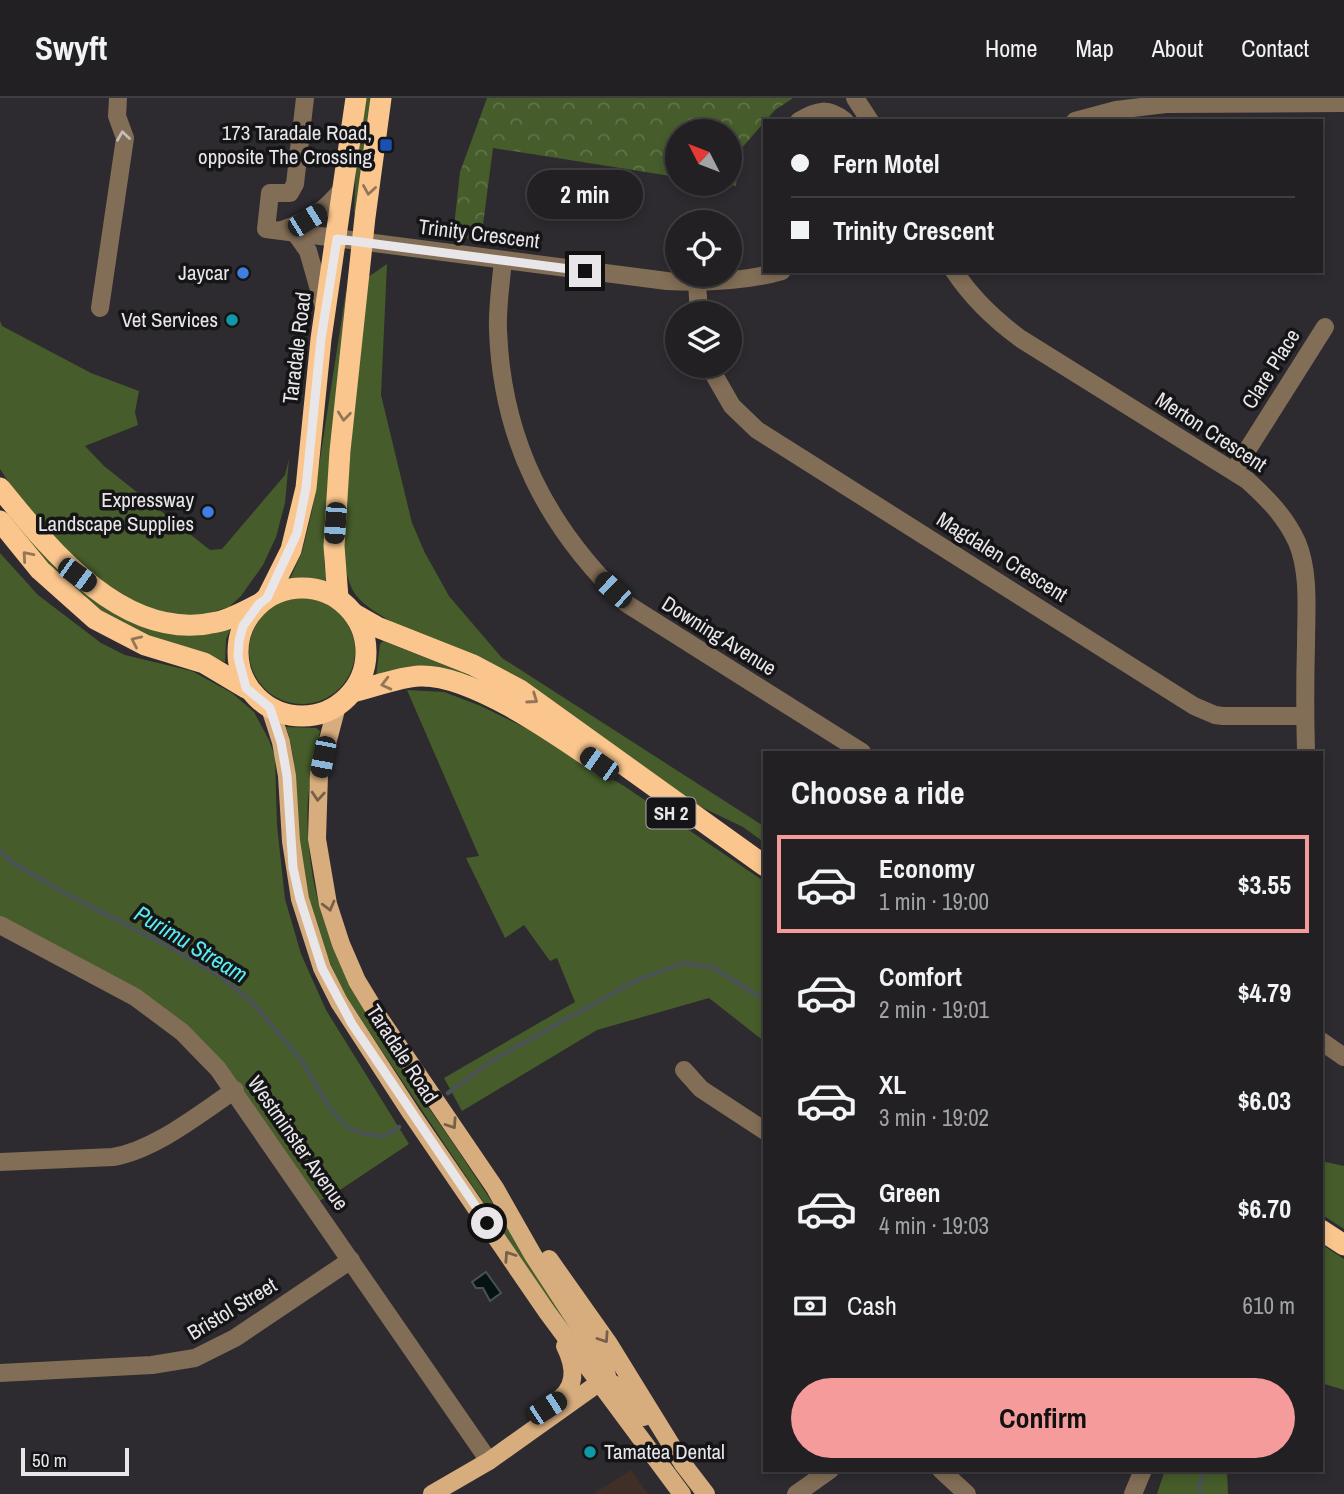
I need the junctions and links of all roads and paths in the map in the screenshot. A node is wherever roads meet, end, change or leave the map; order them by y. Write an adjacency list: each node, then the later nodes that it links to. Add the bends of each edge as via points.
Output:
1 (118, 98): 20 (street, one-way to 1, via 125,138 117,116)
2 (305, 98): 12 (street, via 293,190 284,195 270,193 266,229)
3 (356, 98): 11 (highway, Taradale Road)
4 (381, 98): 14 (highway, one-way to 14)
5 (855, 98): 9 (street)
6 (1336, 101): 10 (street, via 1166,104)
7 (802, 119): 8 (street, via 823,110)
8 (842, 119)
9 (869, 119)
10 (1082, 119)
11 (343, 188): 12 (street, via 324,210); 13 (highway, Taradale Road)
12 (287, 232): 13 (street, Trinity Crescent); 21 (street, via 309,251)
13 (337, 239): 14 (street, Trinity Crescent); 21 (highway, Taradale Road)
14 (363, 243): 15 (street, Trinity Crescent); 27 (highway, one-way to 27, via 340,451 334,546)
15 (503, 260): 19 (street, Trinity Crescent); 34 (street, Downing Avenue, via 498,327 505,394 526,466 571,544 627,604)
16 (773, 273): 18 (street, Trinity Crescent)
17 (955, 273): 24 (street, Merton Crescent, via 987,312 1021,340)
18 (742, 280)
19 (665, 281)
20 (100, 309)
21 (325, 314): 28 (highway, Taradale Road, via 302,508 291,550)
22 (1325, 327): 24 (street, Clare Place)
23 (716, 378): 33 (street, Magdalen Crescent, via 733,406 757,430 1194,706 1215,715)
24 (1234, 471): 33 (street, Merton Crescent, via 1273,503 1297,542 1303,562)
25 (0, 488): 28 (highway, SH 2, via 70,569 125,607 161,621 197,625 235,617)
26 (0, 521): 30 (highway, SH 2, one-way to 26, via 204,663 145,645 95,619 40,570)
27 (338, 598): 28 (highway, SH 2, via 308,588 290,589); 29 (highway, SH 2)
28 (263, 601): 30 (highway, via 243,626 239,641)
29 (354, 614): 31 (highway, via 363,631 366,663); 36 (highway, SH 2, one-way to 36, via 520,690)
30 (246, 688): 32 (highway, SH 2)
31 (345, 699): 32 (highway, SH 2, via 325,712 304,716); 37 (highway, SH 2, one-way to 31, via 578,749 484,694 452,681 420,676); 47 (main road, Taradale Road, one-way to 47, via 321,766 317,816 319,858 337,934 380,1019)
32 (270, 708): 53 (main road, Taradale Road, one-way to 32, via 352,1024 322,968 300,899 285,765)
33 (1305, 716): 35 (street, Merton Crescent)
34 (860, 751)
35 (1306, 751)
36 (763, 865)
37 (763, 876)
38 (0, 925): 42 (street, Westminster Avenue, via 146,1005 199,1048)
39 (1323, 1042): 40 (street)
40 (1344, 1057)
41 (684, 1070): 43 (street, via 701,1088)
42 (234, 1090): 45 (street, via 131,1154); 52 (street, Westminster Avenue)
43 (763, 1130)
44 (0, 1150): 45 (street)
45 (31, 1160): 46 (street)
46 (0, 1162)
47 (505, 1204): 55 (main road, Taradale Road, via 604,1364); 58 (main road, Taradale Road, one-way to 58, via 596,1325)
48 (1323, 1231): 50 (highway)
49 (1323, 1241): 51 (highway)
50 (1344, 1245)
51 (1344, 1255)
52 (351, 1260): 54 (street, Bristol Street, via 235,1338 195,1359); 57 (street, Westminster Avenue)
53 (548, 1312): 55 (main road, Taradale Road); 56 (main road, via 572,1361 573,1382 562,1399 527,1424)
54 (0, 1373)
55 (605, 1384): 56 (main road, via 557,1425 535,1430); 58 (main road, Taradale Road, via 622,1391); 63 (main road, Taradale Road)
56 (513, 1445): 57 (main road)
57 (489, 1461): 62 (main road)
58 (683, 1464): 64 (main road, Taradale Road)
59 (828, 1472): 65 (street)
60 (943, 1472): 66 (street)
61 (1142, 1472): 67 (street)
62 (432, 1494)
63 (682, 1494)
64 (706, 1494)
65 (796, 1494)
66 (967, 1494)
67 (1133, 1494)

